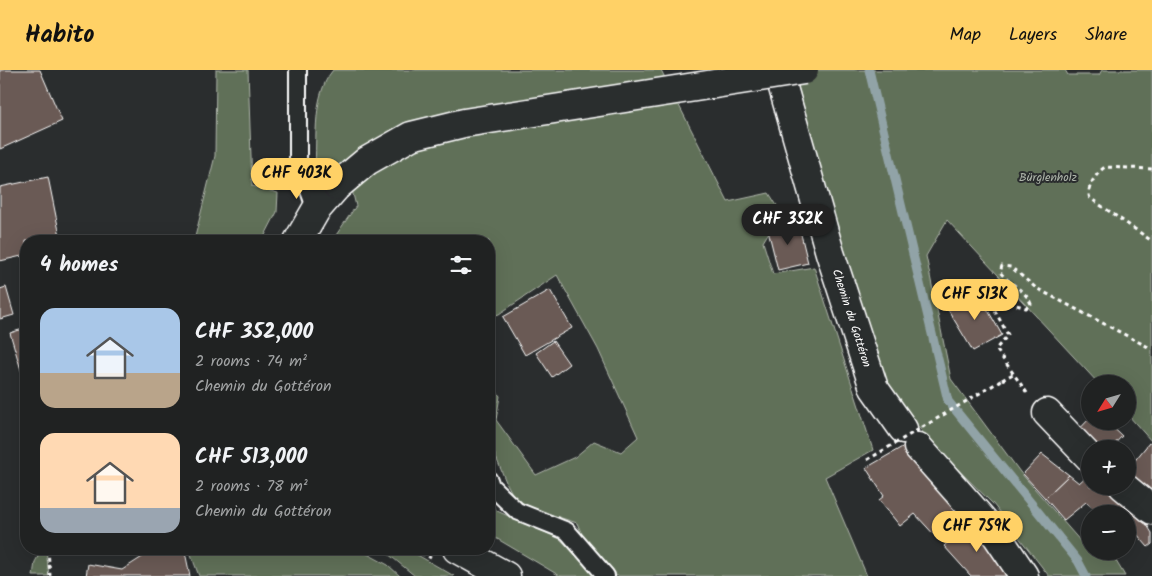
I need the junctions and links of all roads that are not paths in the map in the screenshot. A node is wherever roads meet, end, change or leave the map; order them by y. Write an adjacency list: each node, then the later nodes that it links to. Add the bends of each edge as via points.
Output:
1 (298, 70): 4 (lane, via 298,160)
2 (719, 70): 3 (lane, via 745,86)
3 (788, 75): 4 (street, bridge, via 464,123 411,136 366,161); 14 (street, Chemin du Gottéron, via 830,253 874,388 911,438 997,536)
4 (316, 210): 5 (street)
5 (301, 235)
6 (1047, 413): 7 (street)
7 (1081, 449)
8 (495, 489): 13 (lane, via 518,511 567,531)
9 (1134, 495): 10 (street)
10 (1152, 510)
11 (468, 555): 12 (street)
12 (506, 576)
13 (606, 576)
14 (1024, 576)

